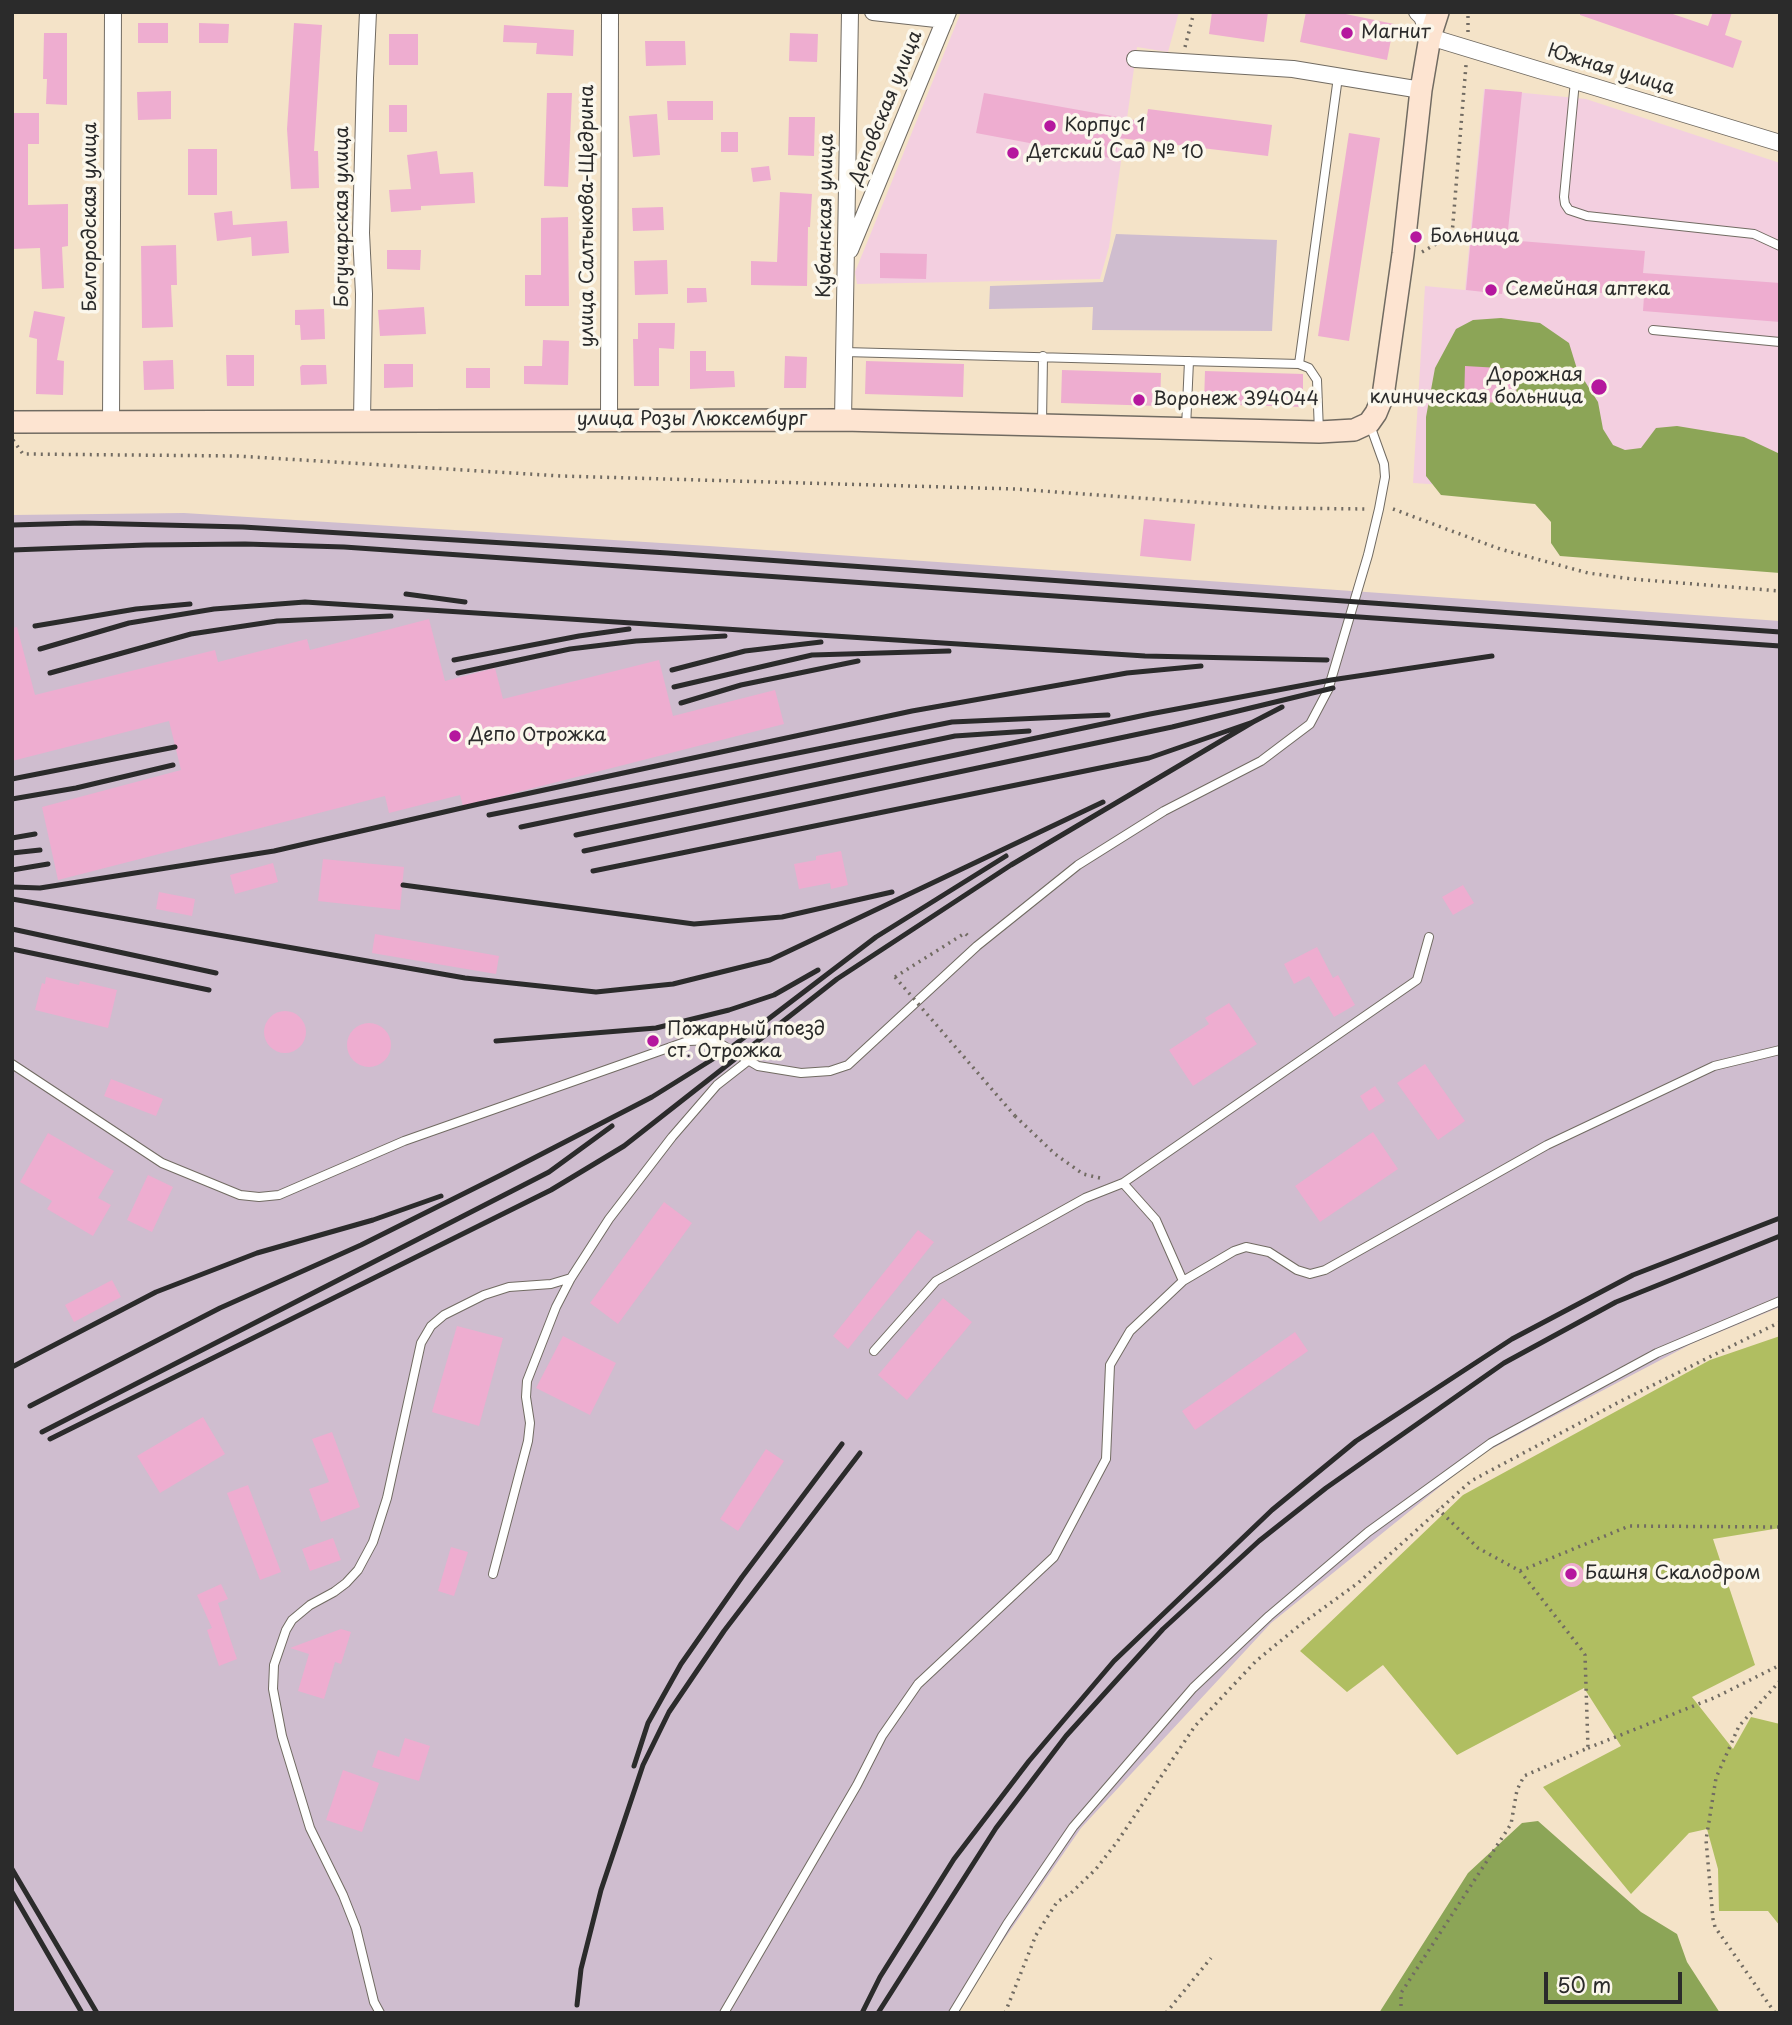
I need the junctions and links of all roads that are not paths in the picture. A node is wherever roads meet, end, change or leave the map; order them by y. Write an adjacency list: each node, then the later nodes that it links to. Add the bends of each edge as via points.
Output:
1 (113, 12): 24 (street, Белгородская улица)
2 (368, 12): 25 (street, Богучарская улица)
3 (610, 12): 26 (street, улица Салтыкова-Щедрина)
4 (850, 12): 16 (street, Кубанская улица)
5 (873, 12): 8 (street)
6 (1417, 12): 9 (street)
7 (1438, 12): 9 (street)
8 (946, 16): 16 (street, Деповская улица)
9 (1430, 37): 12 (street, Южная улица); 13 (street)
10 (1135, 60): 11 (street, via 1293,69)
11 (1338, 77): 13 (street); 22 (lane)
12 (1575, 81): 14 (street, Южная улица); 15 (lane, via 1564,197 1569,210 1577,215 1754,234)
13 (1421, 90): 28 (street, via 1386,379 1380,405)
14 (1780, 143)
15 (1780, 246)
16 (846, 259): 19 (street, Кубанская улица)
17 (1653, 330): 18 (lane)
18 (1780, 342)
19 (844, 352): 20 (lane); 23 (street, Кубанская улица)
20 (1043, 356): 21 (lane); 29 (lane)
21 (1189, 361): 22 (lane); 30 (lane)
22 (1299, 364): 31 (lane, via 1310,368 1317,380)
23 (843, 420): 26 (street, улица Розы Люксембург); 29 (street, улица Розы Люксембург)
24 (111, 421): 25 (street, улица Розы Люксембург); 27 (street, улица Розы Люксембург)
25 (362, 421): 26 (street, улица Розы Люксембург)
26 (609, 421)
27 (12, 422)
28 (1369, 423): 31 (street, улица Розы Люксембург, via 1354,430); 34 (lane, via 1384,464 1379,509 1328,690 1310,724 1261,761 1164,811 1078,865 977,946 848,1065 801,1073 758,1066)
29 (1042, 425): 30 (street, улица Розы Люксембург)
30 (1186, 429): 31 (street, улица Розы Люксембург)
31 (1318, 432)
32 (1429, 937): 36 (lane, via 1417,981)
33 (1780, 1051): 38 (lane, via 1714,1066 1559,1139 1325,1270 1297,1270 1269,1252 1246,1247)
34 (749, 1060): 35 (lane, via 714,1040 688,1041 404,1141 279,1195 260,1197 240,1195 162,1163); 37 (lane, via 717,1085 672,1137)
35 (12, 1064)
36 (1124, 1184): 38 (lane, via 1156,1220); 40 (lane, via 1085,1198 936,1281)
37 (571, 1278): 41 (lane, via 527,1381 528,1441); 42 (lane, via 484,1295 431,1326 421,1343 373,1542 346,1583 292,1620 274,1665 273,1689 282,1736 310,1828 344,1895)
38 (1183, 1281): 43 (lane, via 1130,1331 1110,1365 1106,1459 1054,1557 918,1684 882,1736)
39 (1780, 1301): 44 (lane, via 1657,1353 1491,1443 1368,1532 1279,1608 1193,1688 1073,1827)
40 (874, 1351)
41 (493, 1574)
42 (380, 2013)
43 (724, 2013)
44 (953, 2013)

